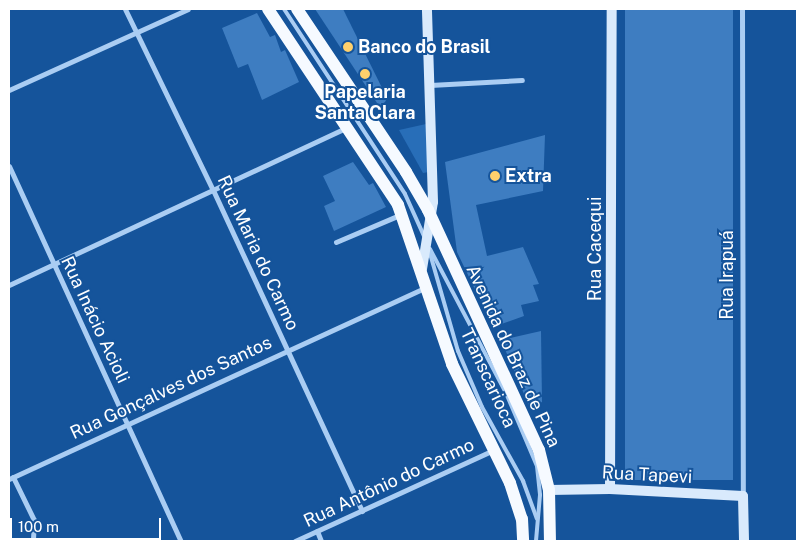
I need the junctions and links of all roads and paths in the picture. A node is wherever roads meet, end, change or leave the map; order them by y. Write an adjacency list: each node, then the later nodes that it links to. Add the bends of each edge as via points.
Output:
1 (125, 9): 9 (street, Rua Maria do Carmo)
2 (188, 9): 9 (street)
3 (268, 9): 13 (main road)
4 (284, 9): 19 (lane, Transcarioca, via 405,194)
5 (297, 9): 17 (main road, via 406,172)
6 (427, 9): 11 (main road, Avenida do Braz de Pina)
7 (612, 9): 28 (main road, Rua Cacequi)
8 (742, 9): 30 (street, Rua Irapuá)
9 (136, 33): 12 (street); 15 (street, Rua Maria do Carmo)
10 (522, 80): 11 (street)
11 (430, 85): 17 (main road, Avenida do Braz de Pina)
12 (9, 90)
13 (348, 127): 15 (street); 16 (main road)
14 (9, 166): 20 (street, Rua Inácio Acioli)
15 (213, 190): 20 (street); 24 (street, Rua Maria do Carmo)
16 (402, 214): 18 (street); 21 (main road)
17 (431, 219): 19 (main road, Avenida do Braz de Pina); 29 (main road, Avenida do Braz de Pina, via 540,450)
18 (336, 242)
19 (427, 243): 21 (main road, Avenida do Braz de Pina); 32 (lane, Transcarioca, via 458,351 482,407 523,481); 32 (lane, Transcarioca, via 502,385 528,444 536,466 540,495)
20 (53, 265): 22 (street); 25 (street, Rua Inácio Acioli)
21 (422, 269): 23 (main road, Avenida do Braz de Pina)
22 (9, 285)
23 (427, 286): 24 (street, Rua Gonçalves dos Santos); 26 (main road, Avenida do Braz de Pina, via 452,364)
24 (287, 349): 25 (street, Rua Gonçalves dos Santos); 31 (street, Rua Maria do Carmo)
25 (128, 425): 27 (street, Rua Gonçalves dos Santos); 35 (street, Rua Inácio Acioli)
26 (494, 450): 31 (street, Rua Antônio do Carmo); 38 (main road, Avenida do Braz de Pina, via 516,500)
27 (11, 478): 34 (street, via 34,520)
28 (610, 488): 29 (main road, Rua Tapevi); 30 (main road, Rua Tapevi)
29 (550, 490): 40 (main road, Avenida do Braz de Pina)
30 (743, 496): 41 (main road, Rua Irapuá)
31 (362, 511): 33 (street, Rua Antônio do Carmo)
32 (536, 519): 39 (lane, Transcarioca)
33 (317, 531): 36 (street, Rua Antônio do Carmo); 37 (street)
34 (33, 541)
35 (181, 541)
36 (295, 541)
37 (321, 541)
38 (523, 541)
39 (536, 541)
40 (550, 541)
41 (744, 541)

